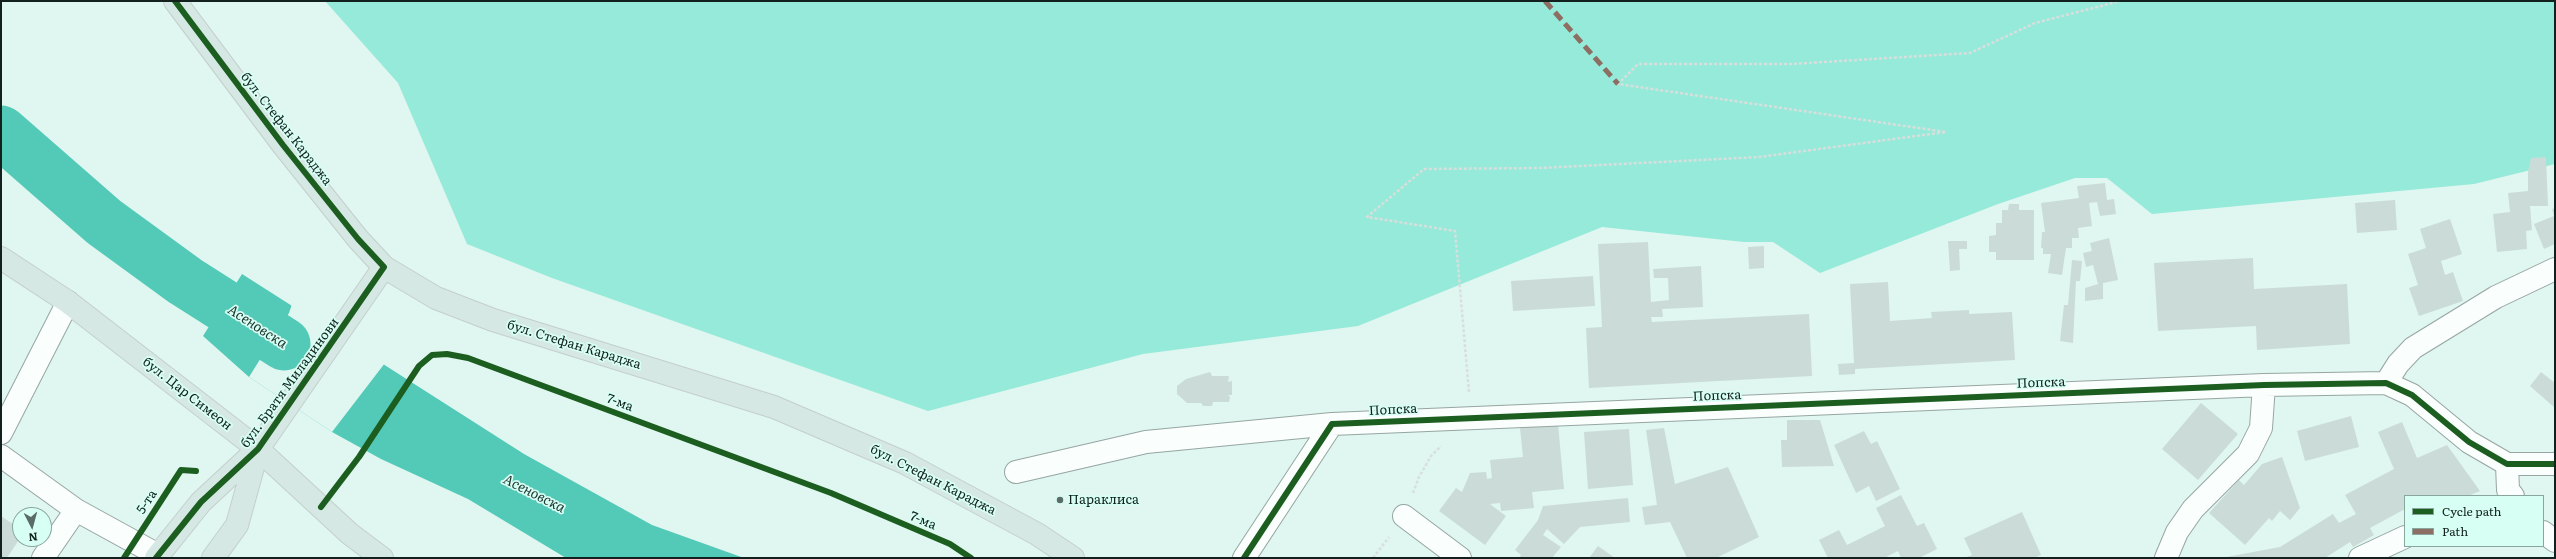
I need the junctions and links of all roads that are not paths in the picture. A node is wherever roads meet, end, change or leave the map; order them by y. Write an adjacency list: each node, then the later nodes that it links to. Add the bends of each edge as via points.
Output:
1 (175, 1): 3 (main road, бул. Стефан Караджа, via 283,145 358,239)
2 (1, 258): 5 (main road, бул. Цар Симеон)
3 (384, 267): 10 (main road, бул. Братя Миладинови); 26 (main road, бул. Стефан Караджа, via 436,298 493,320 774,407 905,463 1037,534)
4 (2555, 269): 6 (street, via 2496,297 2413,348 2398,364)
5 (68, 302): 9 (street); 10 (main road, бул. Цар Симеон)
6 (2386, 383): 7 (street, Попска); 12 (street, via 2412,394 2469,442)
7 (2264, 385): 8 (street, Попска); 28 (street, via 2261,428 2248,454 2193,509 2176,532)
8 (1332, 424): 14 (street, Попска, via 1146,442); 21 (street)
9 (1, 433)
10 (258, 449): 22 (main road, бул. Братя Миладинови, via 201,502); 24 (main road, бул. Братя Миладинови, via 237,525); 25 (main road, бул. Цар Симеон, via 350,534)
11 (1, 456): 16 (street)
12 (2507, 464): 13 (street); 15 (street)
13 (2555, 464)
14 (1016, 472)
15 (2504, 494)
16 (76, 510): 22 (street); 23 (street)
17 (1404, 516): 27 (street)
18 (2544, 533): 20 (street)
19 (2404, 537): 29 (street)
20 (2555, 541)
21 (1251, 555)
22 (157, 557)
23 (43, 558)
24 (213, 558)
25 (382, 558)
26 (1073, 558)
27 (1460, 558)
28 (2166, 558)
29 (2360, 558)

